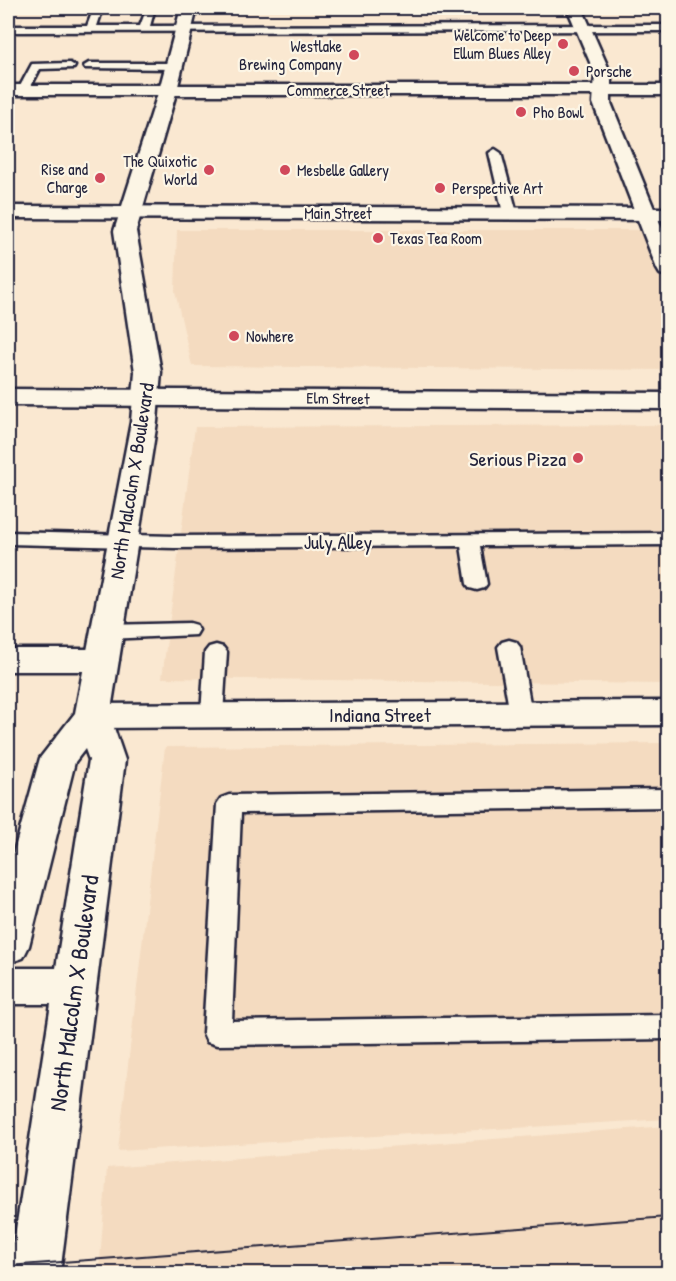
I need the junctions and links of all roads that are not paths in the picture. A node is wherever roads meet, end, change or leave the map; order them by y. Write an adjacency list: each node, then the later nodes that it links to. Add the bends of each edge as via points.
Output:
1 (98, 8): 8 (lane)
2 (151, 8): 9 (lane)
3 (189, 8): 10 (street, North Malcolm X Boulevard)
4 (574, 8): 5 (street)
5 (583, 28): 6 (lane); 10 (lane); 16 (street, via 603,74)
6 (669, 28)
7 (8, 29): 8 (lane)
8 (91, 29): 9 (lane)
9 (144, 29): 10 (lane)
10 (179, 37): 13 (street, North Malcolm X Boulevard)
11 (70, 66): 14 (lane, via 36,66)
12 (89, 66): 13 (lane)
13 (174, 66): 15 (street, North Malcolm X Boulevard)
14 (16, 90): 15 (street, Commerce Street)
15 (168, 90): 16 (street, Commerce Street); 20 (street, North Malcolm X Boulevard)
16 (602, 90): 17 (street, Commerce Street); 22 (street, via 601,101)
17 (669, 90)
18 (495, 153): 21 (lane)
19 (8, 212): 20 (street, Main Street)
20 (131, 212): 21 (street, Main Street); 26 (street, North Malcolm X Boulevard, via 125,231 148,372)
21 (510, 213): 22 (street, Main Street)
22 (645, 214): 23 (street, Main Street); 24 (street)
23 (669, 214)
24 (669, 269)
25 (8, 397): 26 (street, Elm Street)
26 (146, 397): 27 (street, Elm Street); 30 (street, North Malcolm X Boulevard)
27 (669, 401)
28 (8, 538): 30 (lane, July Alley)
29 (669, 539): 31 (lane, July Alley)
30 (124, 540): 31 (lane, July Alley); 34 (street, North Malcolm X Boulevard)
31 (470, 540): 32 (lane)
32 (477, 584)
33 (189, 630): 34 (lane)
34 (104, 646): 37 (street); 41 (street, North Malcolm X Boulevard)
35 (508, 647): 39 (lane)
36 (216, 652): 40 (lane)
37 (8, 660)
38 (669, 713): 39 (street, Indiana Street)
39 (521, 714): 40 (street, Indiana Street)
40 (212, 715): 41 (street, Indiana Street)
41 (92, 716): 43 (street, North Malcolm X Boulevard, via 58,758); 45 (street, North Malcolm X Boulevard, via 107,760)
42 (669, 798): 46 (lane, via 229,804 217,1034)
43 (8, 946)
44 (8, 986): 45 (street)
45 (74, 986): 47 (street, North Malcolm X Boulevard)
46 (669, 1027)
47 (34, 1274)

